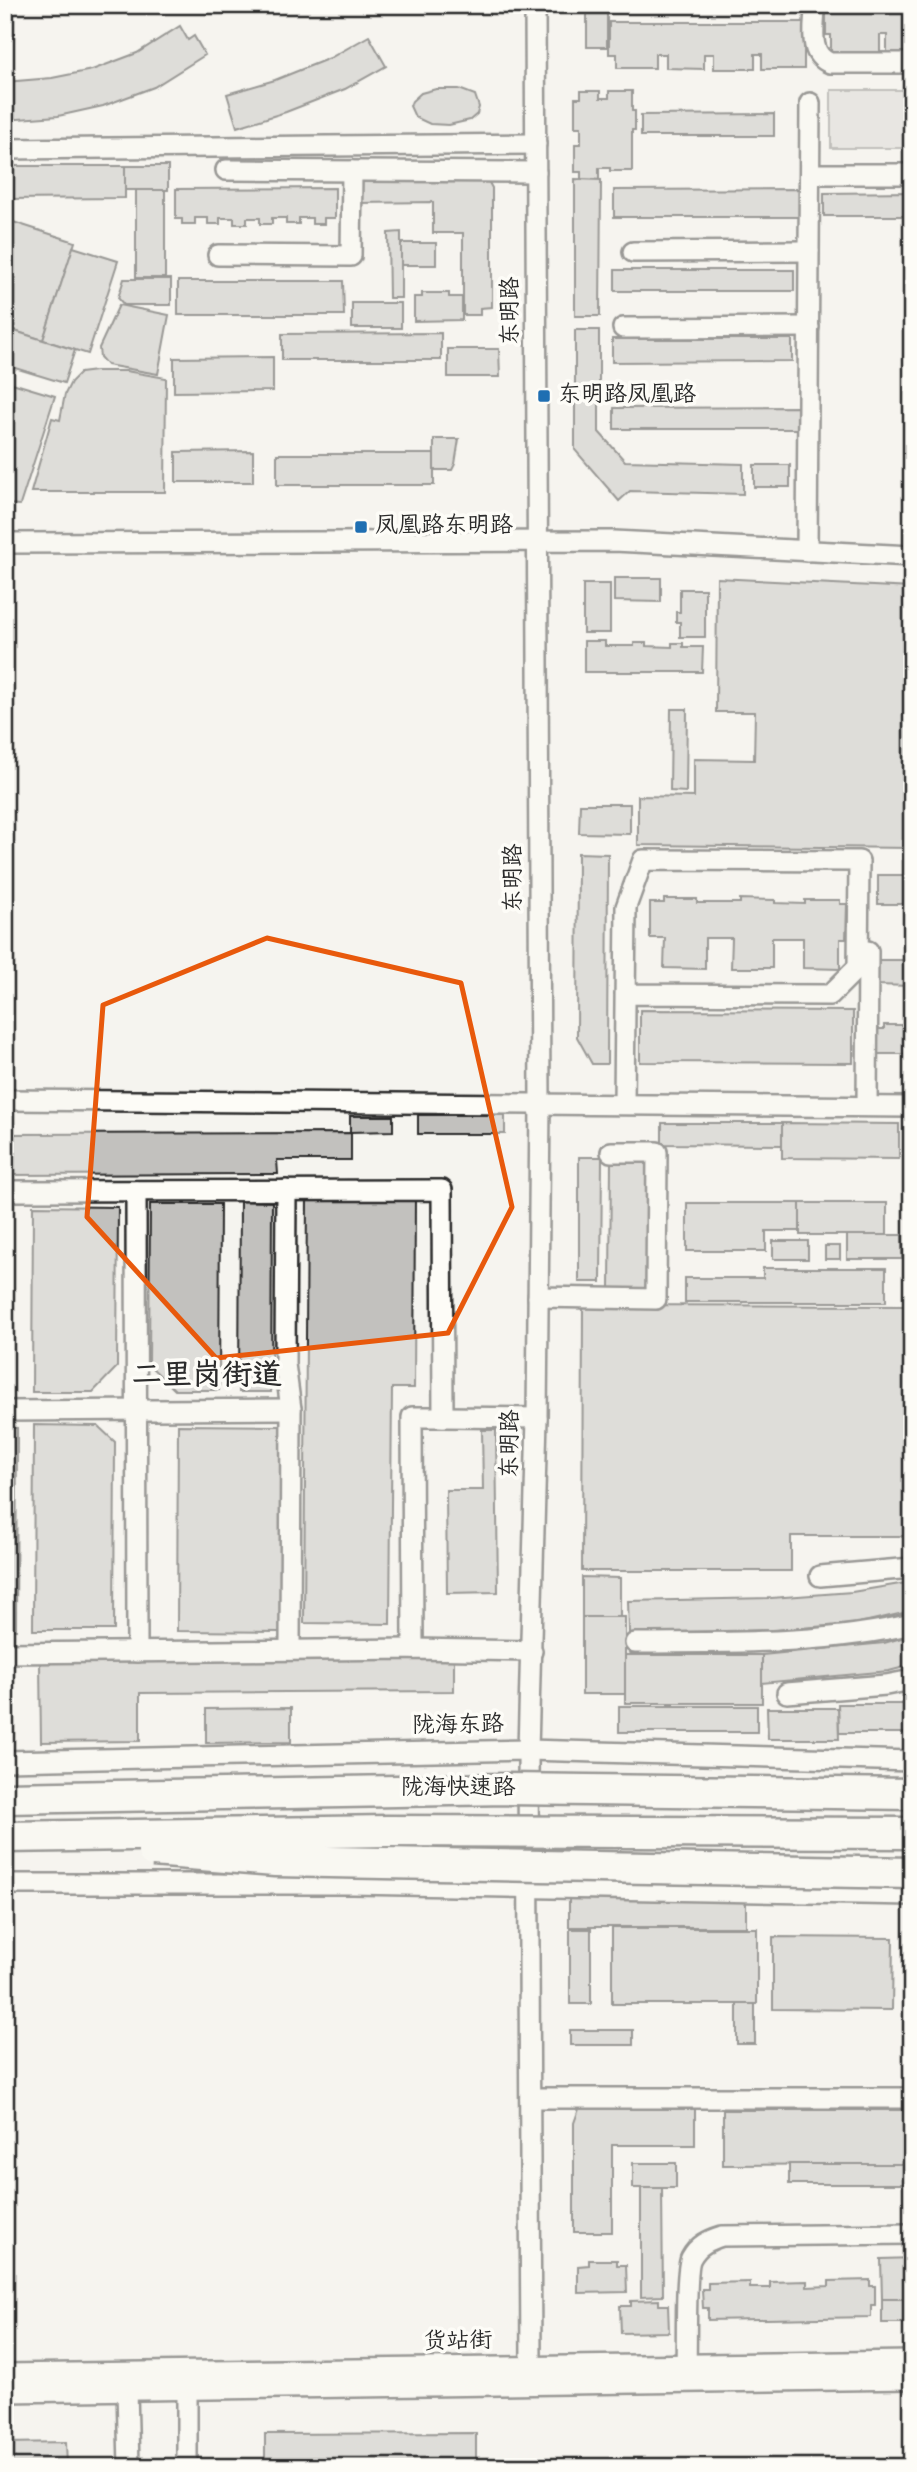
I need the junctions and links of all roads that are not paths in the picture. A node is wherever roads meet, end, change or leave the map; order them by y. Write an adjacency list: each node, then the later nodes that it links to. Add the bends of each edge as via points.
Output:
1 (535, 5): 5 (street, 东明路)
2 (815, 5): 3 (street, via 814,49 821,60)
3 (912, 63)
4 (810, 103): 10 (street)
5 (536, 144): 6 (street); 9 (street, 东明路)
6 (5, 149)
7 (226, 170): 8 (street)
8 (352, 171): 9 (street); 14 (street, via 351,256)
9 (536, 172): 17 (street, 东明路)
10 (810, 174): 11 (street); 12 (street)
11 (912, 174)
12 (809, 251): 13 (street); 15 (street)
13 (634, 252)
14 (218, 256)
15 (809, 327): 16 (street); 19 (street)
16 (624, 328)
17 (538, 541): 18 (street); 19 (street); 24 (street, 东明路)
18 (5, 543)
19 (807, 551): 20 (street)
20 (912, 556)
21 (868, 866): 26 (street)
22 (625, 994): 22 (street, via 625,907 643,860 859,862 858,967 830,995); 25 (street)
23 (5, 1100): 24 (street)
24 (540, 1103): 25 (street); 32 (street, 东明路)
25 (625, 1104): 26 (street)
26 (867, 1106): 27 (street)
27 (912, 1107)
28 (611, 1152): 32 (street, via 657,1152 656,1299)
29 (286, 1190): 31 (street); 33 (street, via 285,1364); 36 (street, via 442,1190)
30 (5, 1191): 31 (street)
31 (136, 1191): 34 (street)
32 (538, 1297): 37 (street, 东明路)
33 (291, 1409): 34 (street); 43 (street)
34 (137, 1410): 35 (street); 45 (street)
35 (5, 1411)
36 (443, 1417): 37 (street); 42 (street, via 412,1417)
37 (537, 1418): 44 (street, 东明路)
38 (912, 1568): 39 (street)
39 (820, 1576)
40 (912, 1624): 41 (street, via 784,1641)
41 (635, 1643)
42 (413, 1649): 43 (street); 44 (street)
43 (290, 1650): 45 (street)
44 (532, 1651): 49 (street, 东明路)
45 (137, 1652): 46 (street)
46 (5, 1653)
47 (912, 1680): 48 (street)
48 (787, 1693)
49 (528, 1750): 50 (street, 陇海东路); 51 (street, 陇海东路); 58 (street, 东明路)
50 (5, 1761)
51 (912, 1761)
52 (912, 1794): 53 (highway, 陇海快速路, bridge, via 479,1789)
53 (5, 1798)
54 (912, 1833): 55 (highway, 陇海快速路, bridge, via 387,1831)
55 (13, 1837): 56 (highway, bridge, via 275,1861)
56 (912, 1873)
57 (5, 1884): 58 (street)
58 (530, 1888): 59 (street); 60 (street, 东明路)
59 (912, 1895)
60 (530, 2098): 61 (street); 65 (street, 东明路)
61 (912, 2098)
62 (912, 2234): 64 (street, via 722,2236 707,2241 689,2262)
63 (912, 2361): 64 (street, 货站街)
64 (686, 2364): 65 (street, 货站街)
65 (531, 2366): 66 (street, 货站街)
66 (5, 2374)
67 (912, 2379): 68 (street, 货站街)
68 (187, 2389): 69 (street, 货站街); 72 (street)
69 (127, 2390): 70 (street, 货站街); 71 (street)
70 (5, 2392)
71 (129, 2467)
72 (187, 2467)

